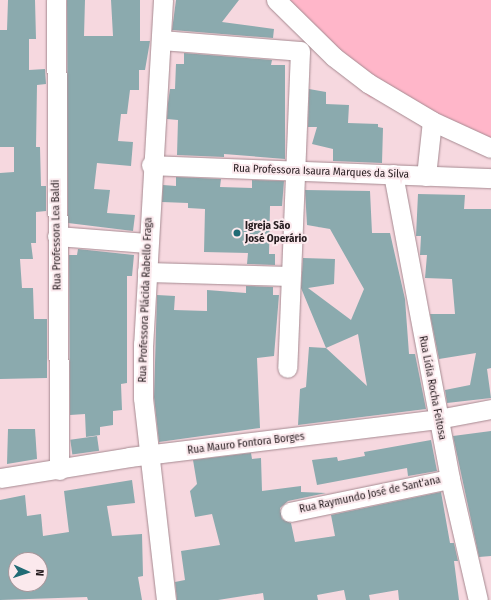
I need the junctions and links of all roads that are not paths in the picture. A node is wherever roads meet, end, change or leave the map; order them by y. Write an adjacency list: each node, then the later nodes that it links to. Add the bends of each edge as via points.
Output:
1 (56, 0): 12 (street, Rua Professora Lea Baldi)
2 (163, 0): 4 (street, Rua Professora Plácida Rabello Fraga)
3 (276, 0): 5 (street, via 334,57)
4 (160, 40): 7 (street, Rua Professora Plácida Rabello Fraga); 8 (street, via 300,51)
5 (432, 122): 6 (street); 10 (street)
6 (491, 148)
7 (151, 165): 8 (street, Rua Professora Isaura Marques da Silva); 13 (street, Rua Professora Plácida Rabello Fraga)
8 (295, 170): 9 (street, Rua Professora Isaura Marques da Silva); 15 (street)
9 (393, 174): 10 (street, Rua Professora Isaura Marques da Silva); 18 (street, Rua Lídia Rocha Feitosa)
10 (426, 176): 11 (street, Rua Professora Isaura Marques da Silva)
11 (491, 178)
12 (57, 236): 13 (street); 20 (street, Rua Professora Lea Baldi)
13 (147, 243): 14 (street, Rua Professora Plácida Rabello Fraga)
14 (147, 272): 15 (street); 19 (street, Rua Professora Plácida Rabello Fraga, via 143,398)
15 (290, 276): 16 (street)
16 (287, 368)
17 (491, 409): 18 (street, Rua Mauro Fontora Borges)
18 (438, 420): 19 (street, Rua Mauro Fontora Borges); 22 (street, Rua Lídia Rocha Feitosa)
19 (150, 457): 20 (street, Rua Mauro Fontora Borges, via 129,457); 24 (street, Rua Professora Plácida Rabello Fraga)
20 (59, 470): 21 (street, Rua Mauro Fontora Borges)
21 (0, 478)
22 (450, 479): 23 (street, Rua Raymundo José de Sant'ana); 25 (street, Rua Lídia Rocha Feitosa)
23 (290, 512)
24 (166, 600)
25 (478, 600)

